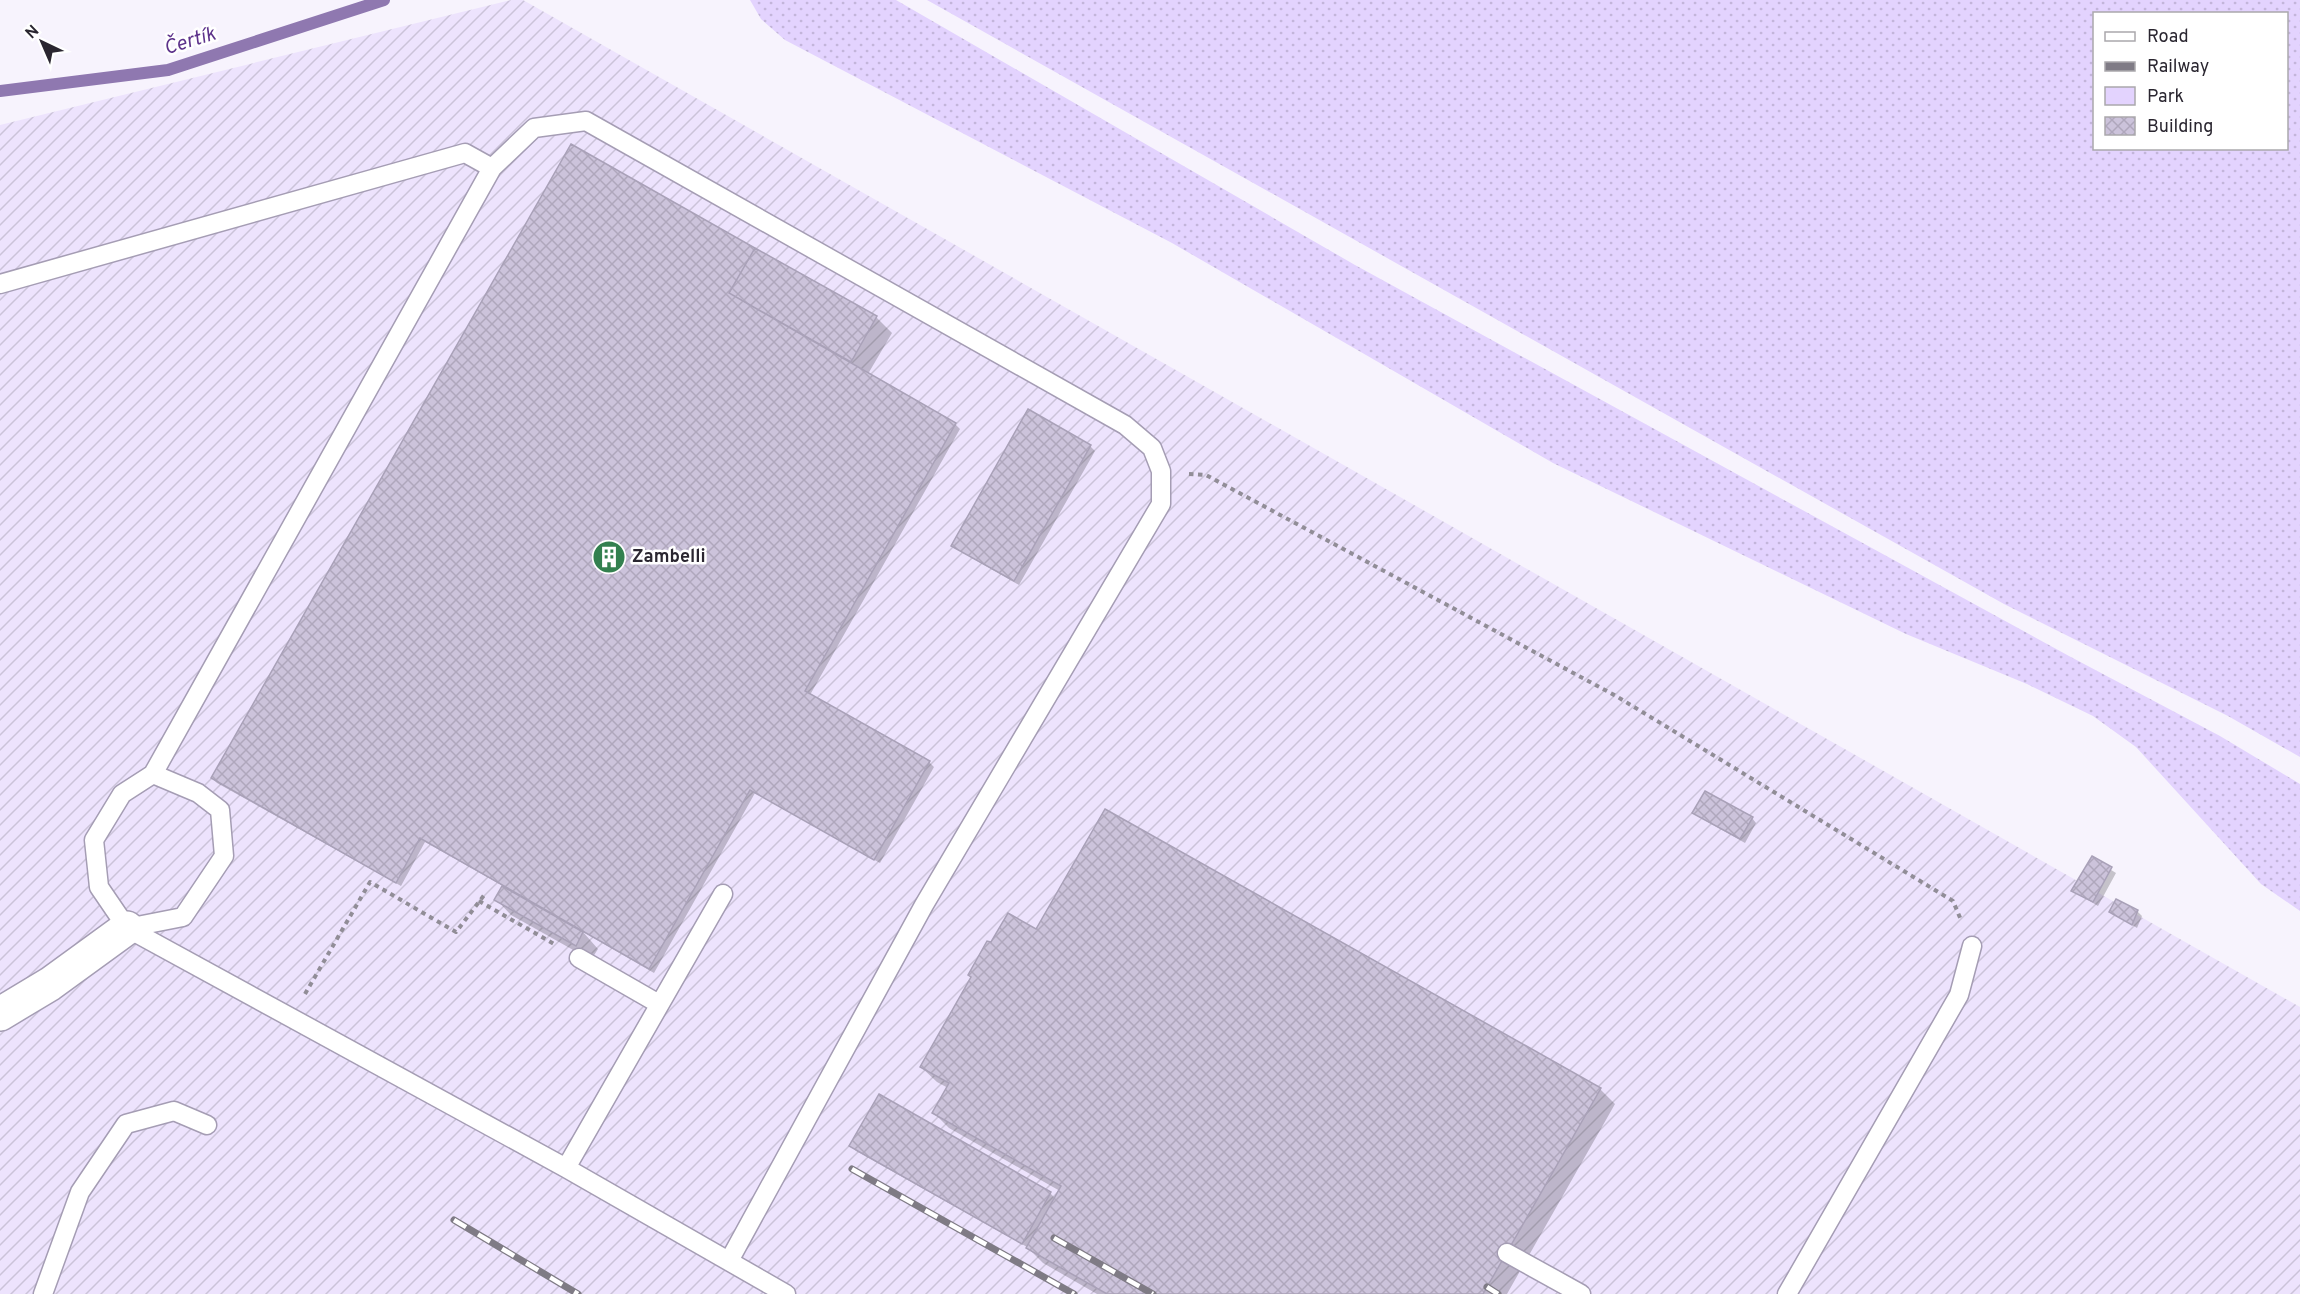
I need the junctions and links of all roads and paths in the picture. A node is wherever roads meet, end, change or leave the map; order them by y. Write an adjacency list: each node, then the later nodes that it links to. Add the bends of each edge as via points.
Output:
1 (492, 168): 2 (lane, via 465,153); 3 (lane, via 534,128 586,121 1125,425 1152,448); 4 (lane)
2 (0, 284)
3 (1161, 471): 9 (path, via 1206,475 1616,696 1953,900); 17 (lane, via 1161,504 924,904)
4 (153, 774): 8 (lane, via 122,794 94,840 99,887); 8 (lane, via 198,793 220,810 224,856 183,917)
5 (485, 894): 7 (path)
6 (723, 894): 11 (lane)
7 (479, 901): 10 (path); 13 (path, via 456,932 370,882)
8 (127, 928): 12 (street, via 50,984); 13 (lane)
9 (1972, 946): 21 (lane, via 1959,996)
10 (579, 958): 11 (lane)
11 (659, 1004): 15 (lane)
12 (0, 1014)
13 (289, 1017): 15 (lane)
14 (207, 1125): 18 (lane, via 174,1111 126,1124 80,1192)
15 (566, 1168): 17 (lane)
16 (1507, 1253): 20 (lane)
17 (729, 1261): 19 (lane)
18 (43, 1294)
19 (786, 1294)
20 (1581, 1294)
21 (1787, 1294)

